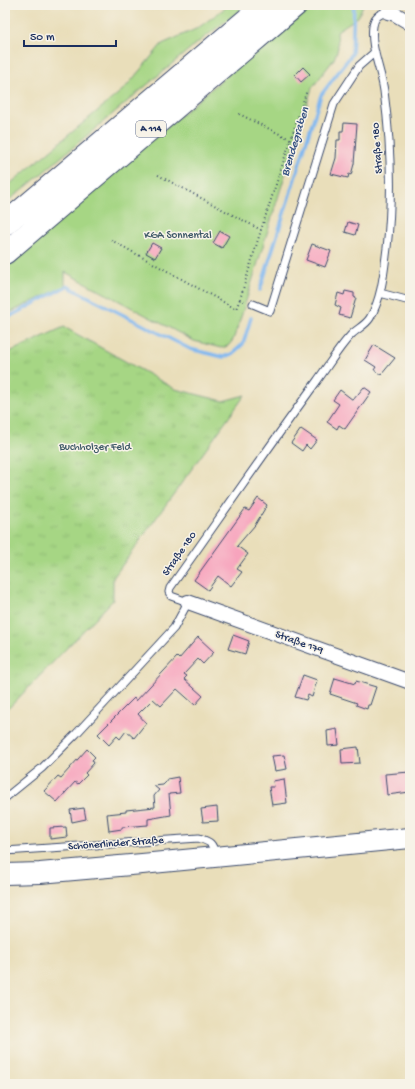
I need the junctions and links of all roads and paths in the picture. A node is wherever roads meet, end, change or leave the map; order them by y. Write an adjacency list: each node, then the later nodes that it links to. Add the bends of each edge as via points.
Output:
1 (264, 5): 5 (highway, A 114)
2 (296, 5): 15 (highway, A 114)
3 (388, 12): 4 (street); 6 (lane, Straße 180, via 376,17 373,24)
4 (410, 23)
5 (214, 48): 11 (highway); 12 (highway, A 114)
6 (375, 52): 16 (lane, Straße 180, via 389,134 391,180 390,220); 19 (lane, via 360,66 334,104 270,312)
7 (307, 90): 9 (path)
8 (239, 114): 9 (path)
9 (290, 139): 13 (path)
10 (158, 175): 13 (path)
11 (5, 209)
12 (5, 224)
13 (261, 230): 17 (path)
14 (111, 240): 17 (path, via 236,309)
15 (5, 253)
16 (380, 293): 18 (lane); 20 (lane, Straße 180, via 369,319 351,335 170,588 171,596)
17 (240, 299): 19 (path)
18 (410, 301)
19 (252, 304)
20 (188, 602): 21 (street, Straße 179); 22 (lane, via 174,628 82,728 42,768)
21 (410, 682)
22 (5, 798)
23 (410, 838): 25 (main road, Schönerlinder Straße)
24 (5, 851): 25 (lane, Schönerlinder Straße, via 199,838 209,842)
25 (216, 857): 26 (main road, Schönerlinder Straße)
26 (5, 874)

